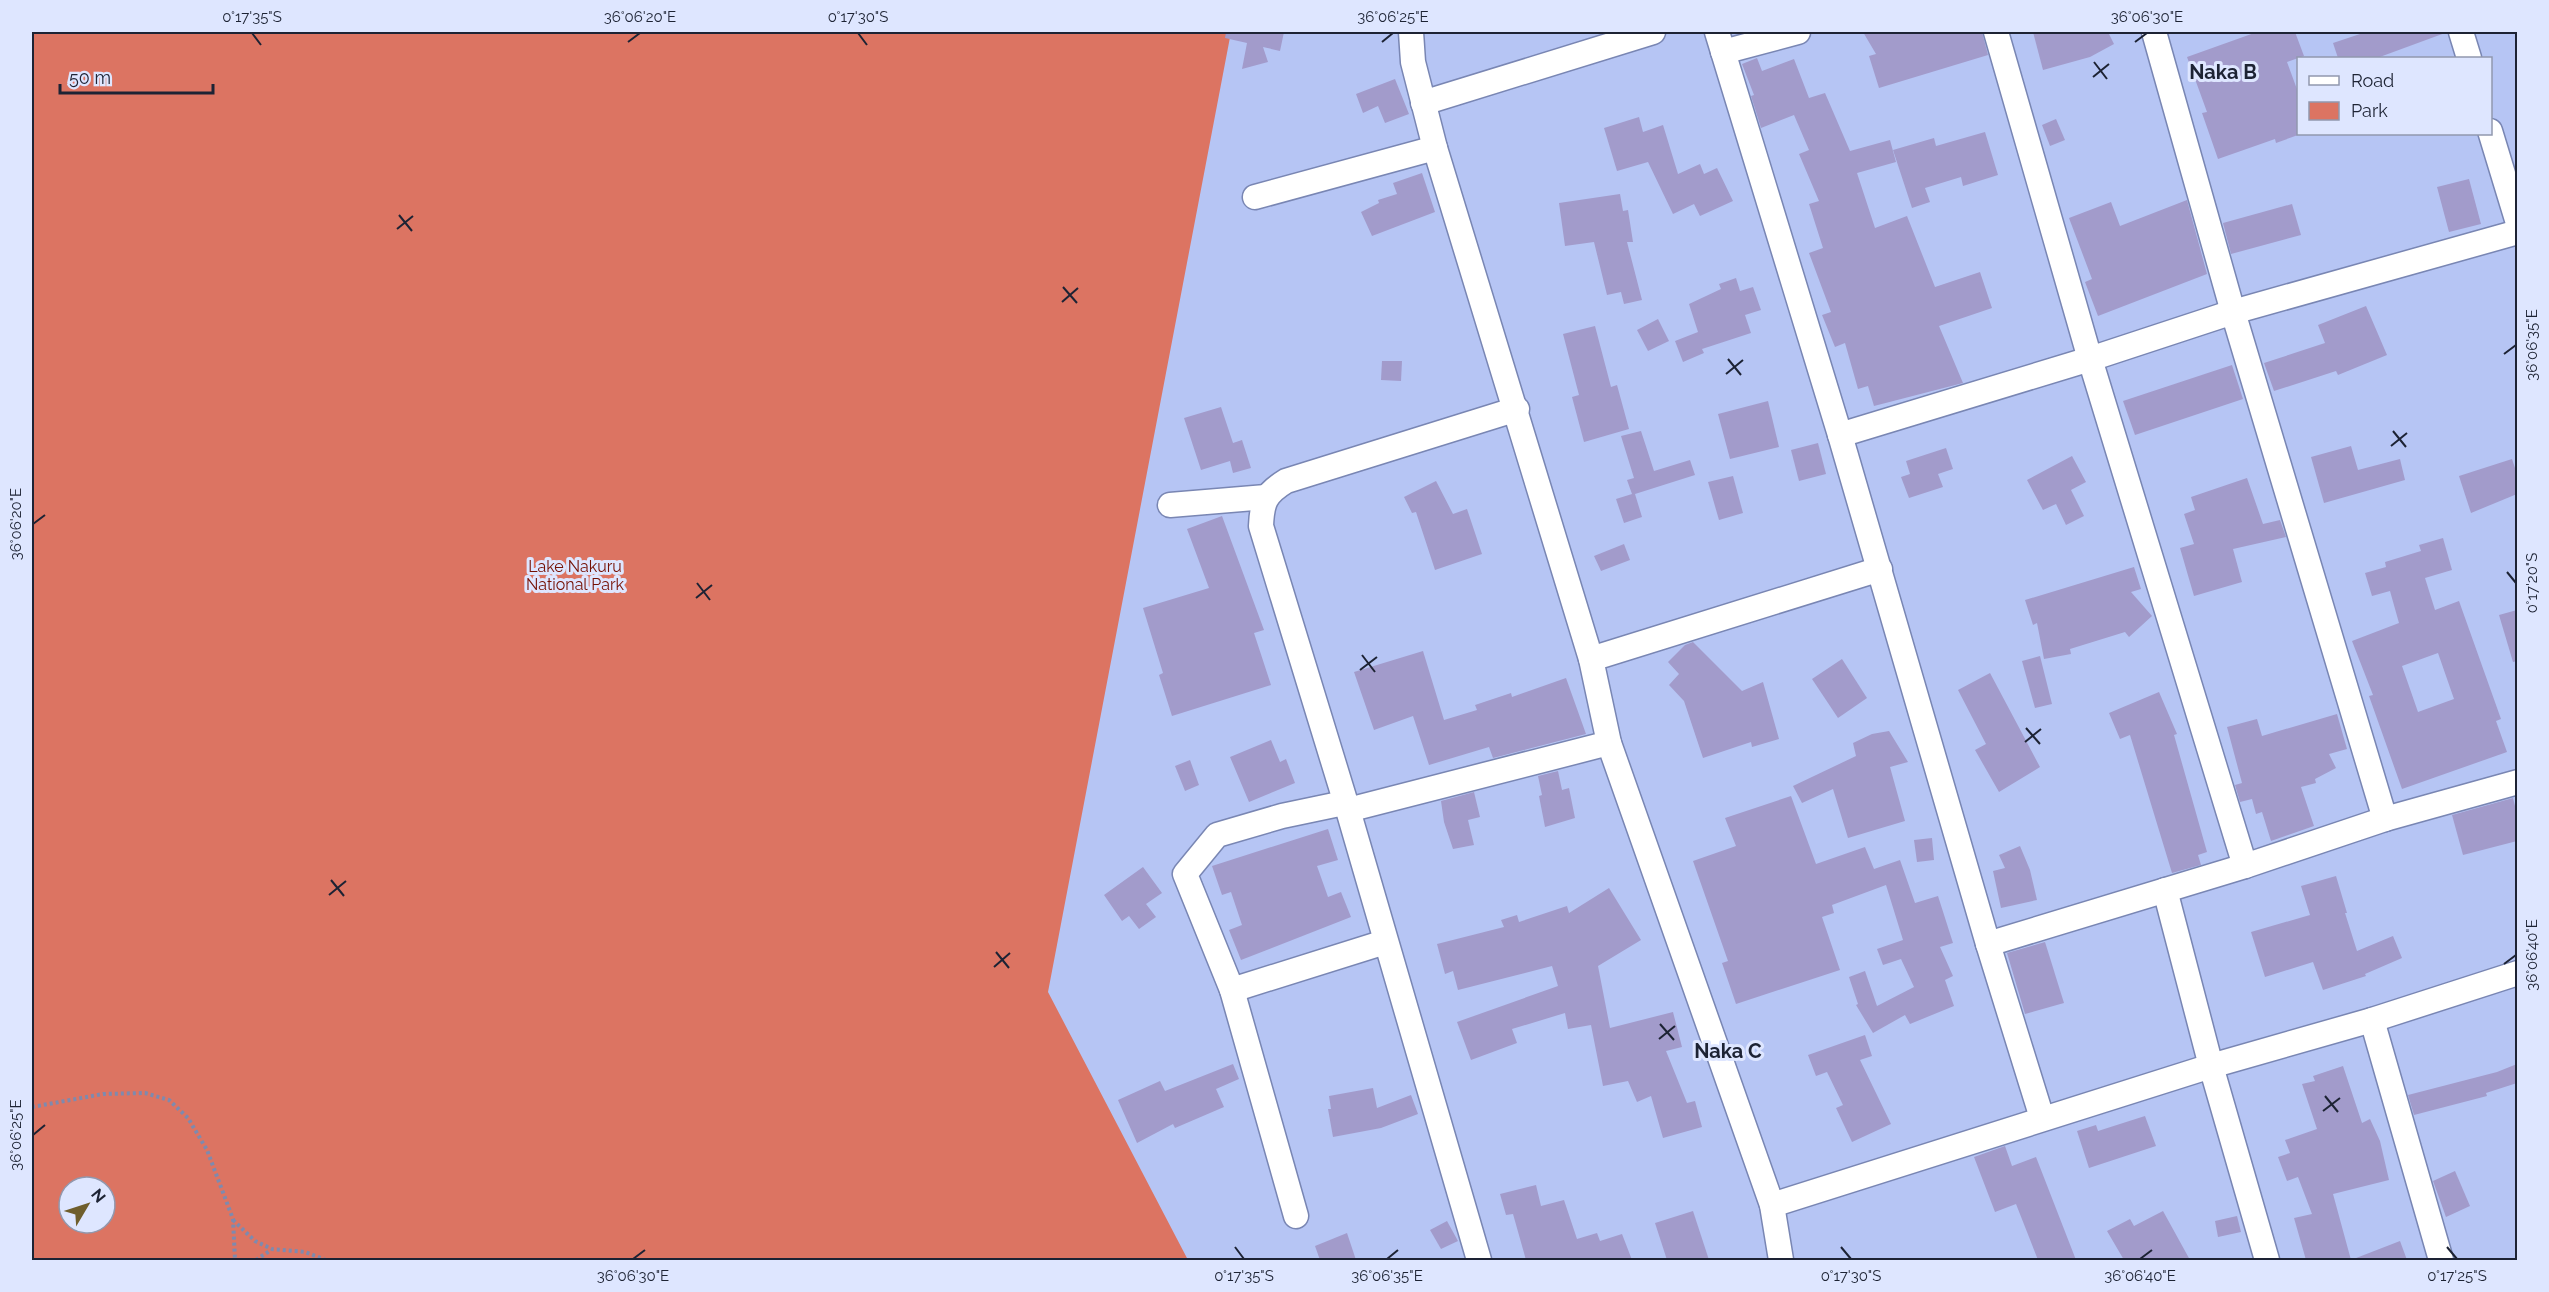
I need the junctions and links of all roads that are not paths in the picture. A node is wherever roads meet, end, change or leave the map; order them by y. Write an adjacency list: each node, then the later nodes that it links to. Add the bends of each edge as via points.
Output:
1 (1411, 32): 9 (street, via 1413,62)
2 (1653, 32): 9 (street)
3 (1798, 32): 7 (street)
4 (1996, 32): 16 (street)
5 (2154, 32): 15 (street)
6 (2461, 32): 8 (street)
7 (1720, 42): 18 (street)
8 (2469, 57)
9 (1423, 103): 11 (street)
10 (2491, 135): 13 (street)
11 (1436, 148): 12 (street); 17 (street)
12 (1255, 197)
13 (2517, 223)
14 (2517, 232): 15 (street)
15 (2233, 312): 16 (street); 26 (street)
16 (2090, 359): 18 (street); 27 (street)
17 (1517, 409): 19 (street, via 1286,481 1271,489); 22 (street)
18 (1840, 435): 21 (street)
19 (1266, 498): 20 (street); 25 (street, via 1261,526)
20 (1170, 505)
21 (1880, 569): 22 (street); 30 (street)
22 (1592, 659): 23 (street)
23 (1609, 743): 25 (street); 36 (street)
24 (2517, 782): 26 (street)
25 (1346, 806): 29 (street); 32 (street, via 1282,816 1217,836 1185,874)
26 (2385, 819): 27 (street)
27 (2245, 866): 28 (street)
28 (2165, 890): 30 (street); 34 (street)
29 (1385, 942): 32 (street); 38 (street)
30 (1988, 944): 35 (street)
31 (2517, 973): 33 (street)
32 (1232, 990): 37 (street)
33 (2373, 1020): 34 (street); 41 (street)
34 (2211, 1066): 35 (street); 40 (street)
35 (2042, 1118): 36 (street)
36 (1772, 1205): 39 (street)
37 (1296, 1216)
38 (1479, 1260)
39 (1781, 1260)
40 (2267, 1260)
41 (2440, 1260)

